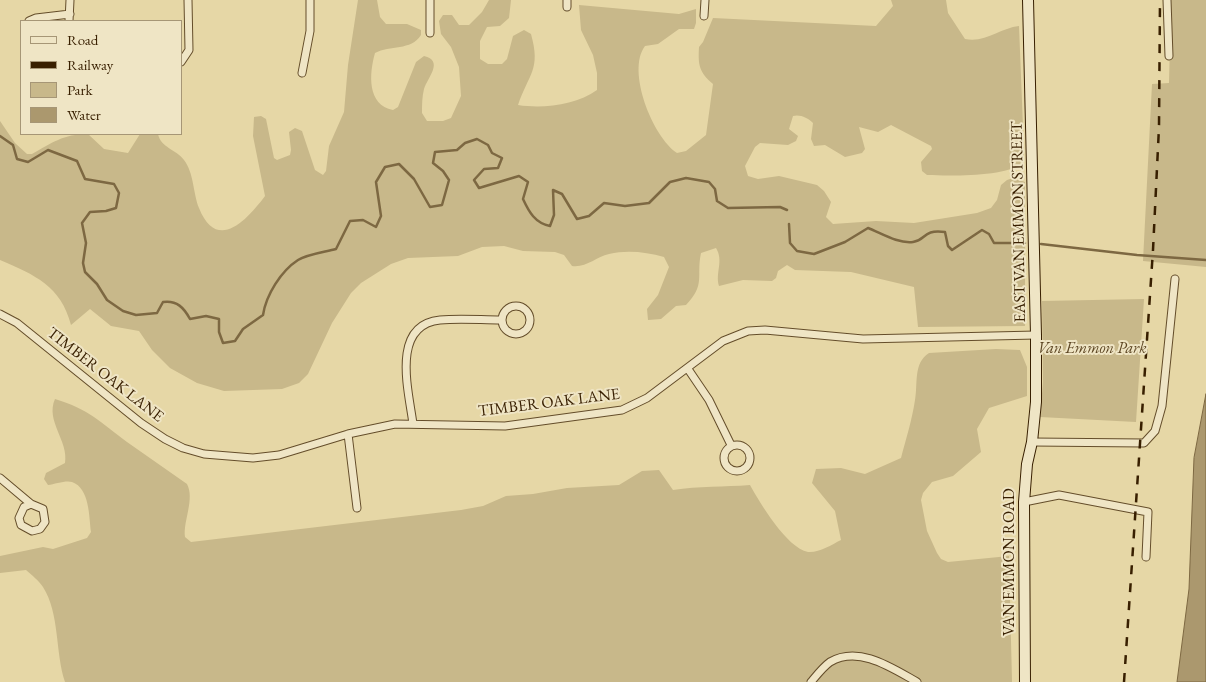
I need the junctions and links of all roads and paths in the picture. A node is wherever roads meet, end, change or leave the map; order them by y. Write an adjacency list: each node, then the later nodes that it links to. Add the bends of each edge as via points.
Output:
1 (70, 0): 9 (street)
2 (188, 0): 13 (street, via 189,50)
3 (310, 0): 14 (street, via 310,32)
4 (430, 0): 11 (street)
5 (705, 0): 8 (street)
6 (1028, 0): 18 (street, EAST VAN EMMON STREET)
7 (1167, 0): 12 (street)
8 (704, 16)
9 (69, 18): 10 (street)
10 (31, 20)
11 (430, 33)
12 (1169, 56)
13 (183, 59)
14 (302, 73)
15 (1175, 279): 22 (street, via 1162,406 1155,431 1144,443)
16 (0, 314): 21 (street, TIMBER OAK LANE, via 17,323 140,423 183,448 204,454 253,458 279,455)
17 (501, 320): 17 (street, via 506,331 514,334 525,331 530,321 526,310 515,306 507,309); 20 (street, via 438,320 423,325 410,340 405,358)
18 (1036, 335): 19 (street, TIMBER OAK LANE, via 870,339 748,331 723,341); 22 (street, EAST VAN EMMON STREET, via 1036,402)
19 (688, 369): 20 (street, TIMBER OAK LANE, via 636,405 622,410 505,426); 23 (street, via 710,400)
20 (413, 424): 21 (street, TIMBER OAK LANE, via 395,424)
21 (348, 434): 27 (street)
22 (1032, 442): 25 (street, VAN EMMON ROAD)
23 (731, 445)
24 (0, 478): 26 (street)
25 (1024, 502): 28 (street, via 1059,495 1148,512); 31 (street, VAN EMMON ROAD)
26 (31, 504)
27 (357, 508)
28 (1146, 557)
29 (811, 682): 30 (street, via 830,662 854,657 880,662)
30 (916, 682)
31 (1025, 682)

